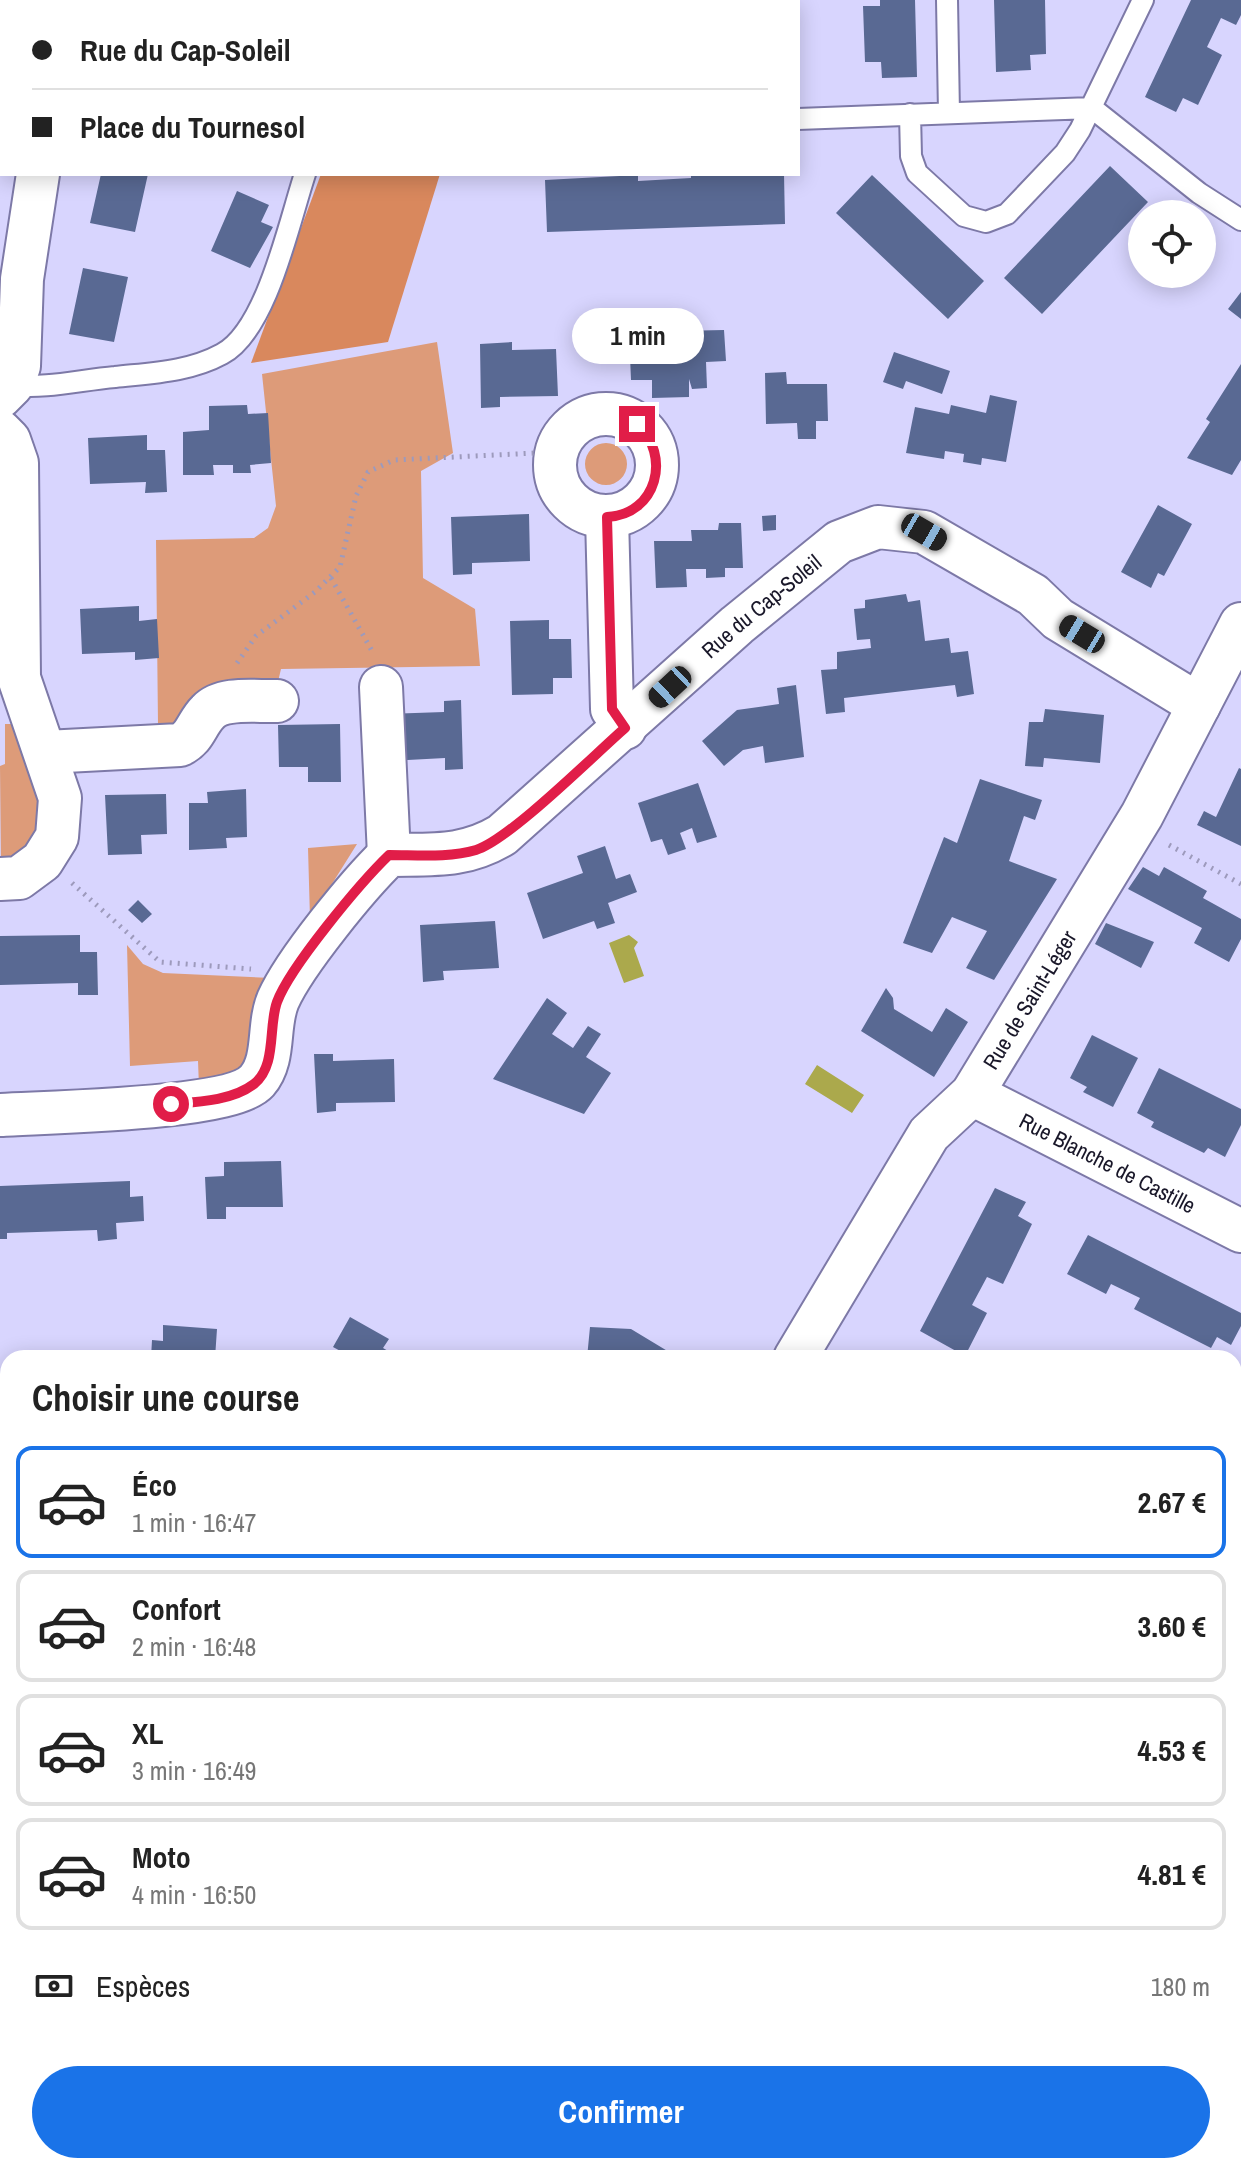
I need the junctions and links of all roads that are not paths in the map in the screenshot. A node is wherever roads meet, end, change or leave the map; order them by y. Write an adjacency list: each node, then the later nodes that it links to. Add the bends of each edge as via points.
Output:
1 (947, 0): 4 (lane)
2 (1143, 0): 3 (lane)
3 (1092, 108): 4 (lane); 5 (lane, via 1065,153 1007,214 986,222 964,216 917,173); 9 (lane)
4 (949, 113): 5 (lane)
5 (910, 114): 6 (lane)
6 (800, 119)
7 (38, 176): 10 (street, via 22,279 19,366)
8 (304, 176): 10 (lane, via 256,314 224,353 165,372)
9 (1241, 220)
10 (6, 391)
11 (0, 431): 18 (street, via 17,463 19,678)
12 (607, 517): 12 (street, via 633,509 654,484 656,451 645,432 617,415 595,415 575,424 556,452 555,474 564,495 580,510); 17 (street, via 612,709)
13 (1241, 624): 16 (street, Rue de Saint-Léger)
14 (381, 687): 19 (street)
15 (277, 701): 18 (street, via 226,703 207,713 191,740 180,745)
16 (1199, 705): 17 (street, Rue du Cap-Soleil, via 1058,619 1033,595 924,532 878,527 839,542 737,625); 21 (street, Rue de Saint-Léger, via 1142,815)
17 (625, 728): 19 (street, Rue du Cap-Soleil, via 502,835 478,849)
18 (46, 752): 20 (street, via 60,798 57,837 42,861 19,878)
19 (389, 855): 22 (street, via 292,976 275,1012 268,1064 255,1083 199,1102)
20 (0, 879)
21 (972, 1094): 23 (street, Rue Blanche de Castille); 24 (street, Rue de Saint-Léger, via 929,1134)
22 (0, 1115)
23 (1241, 1231)
24 (800, 1350)

